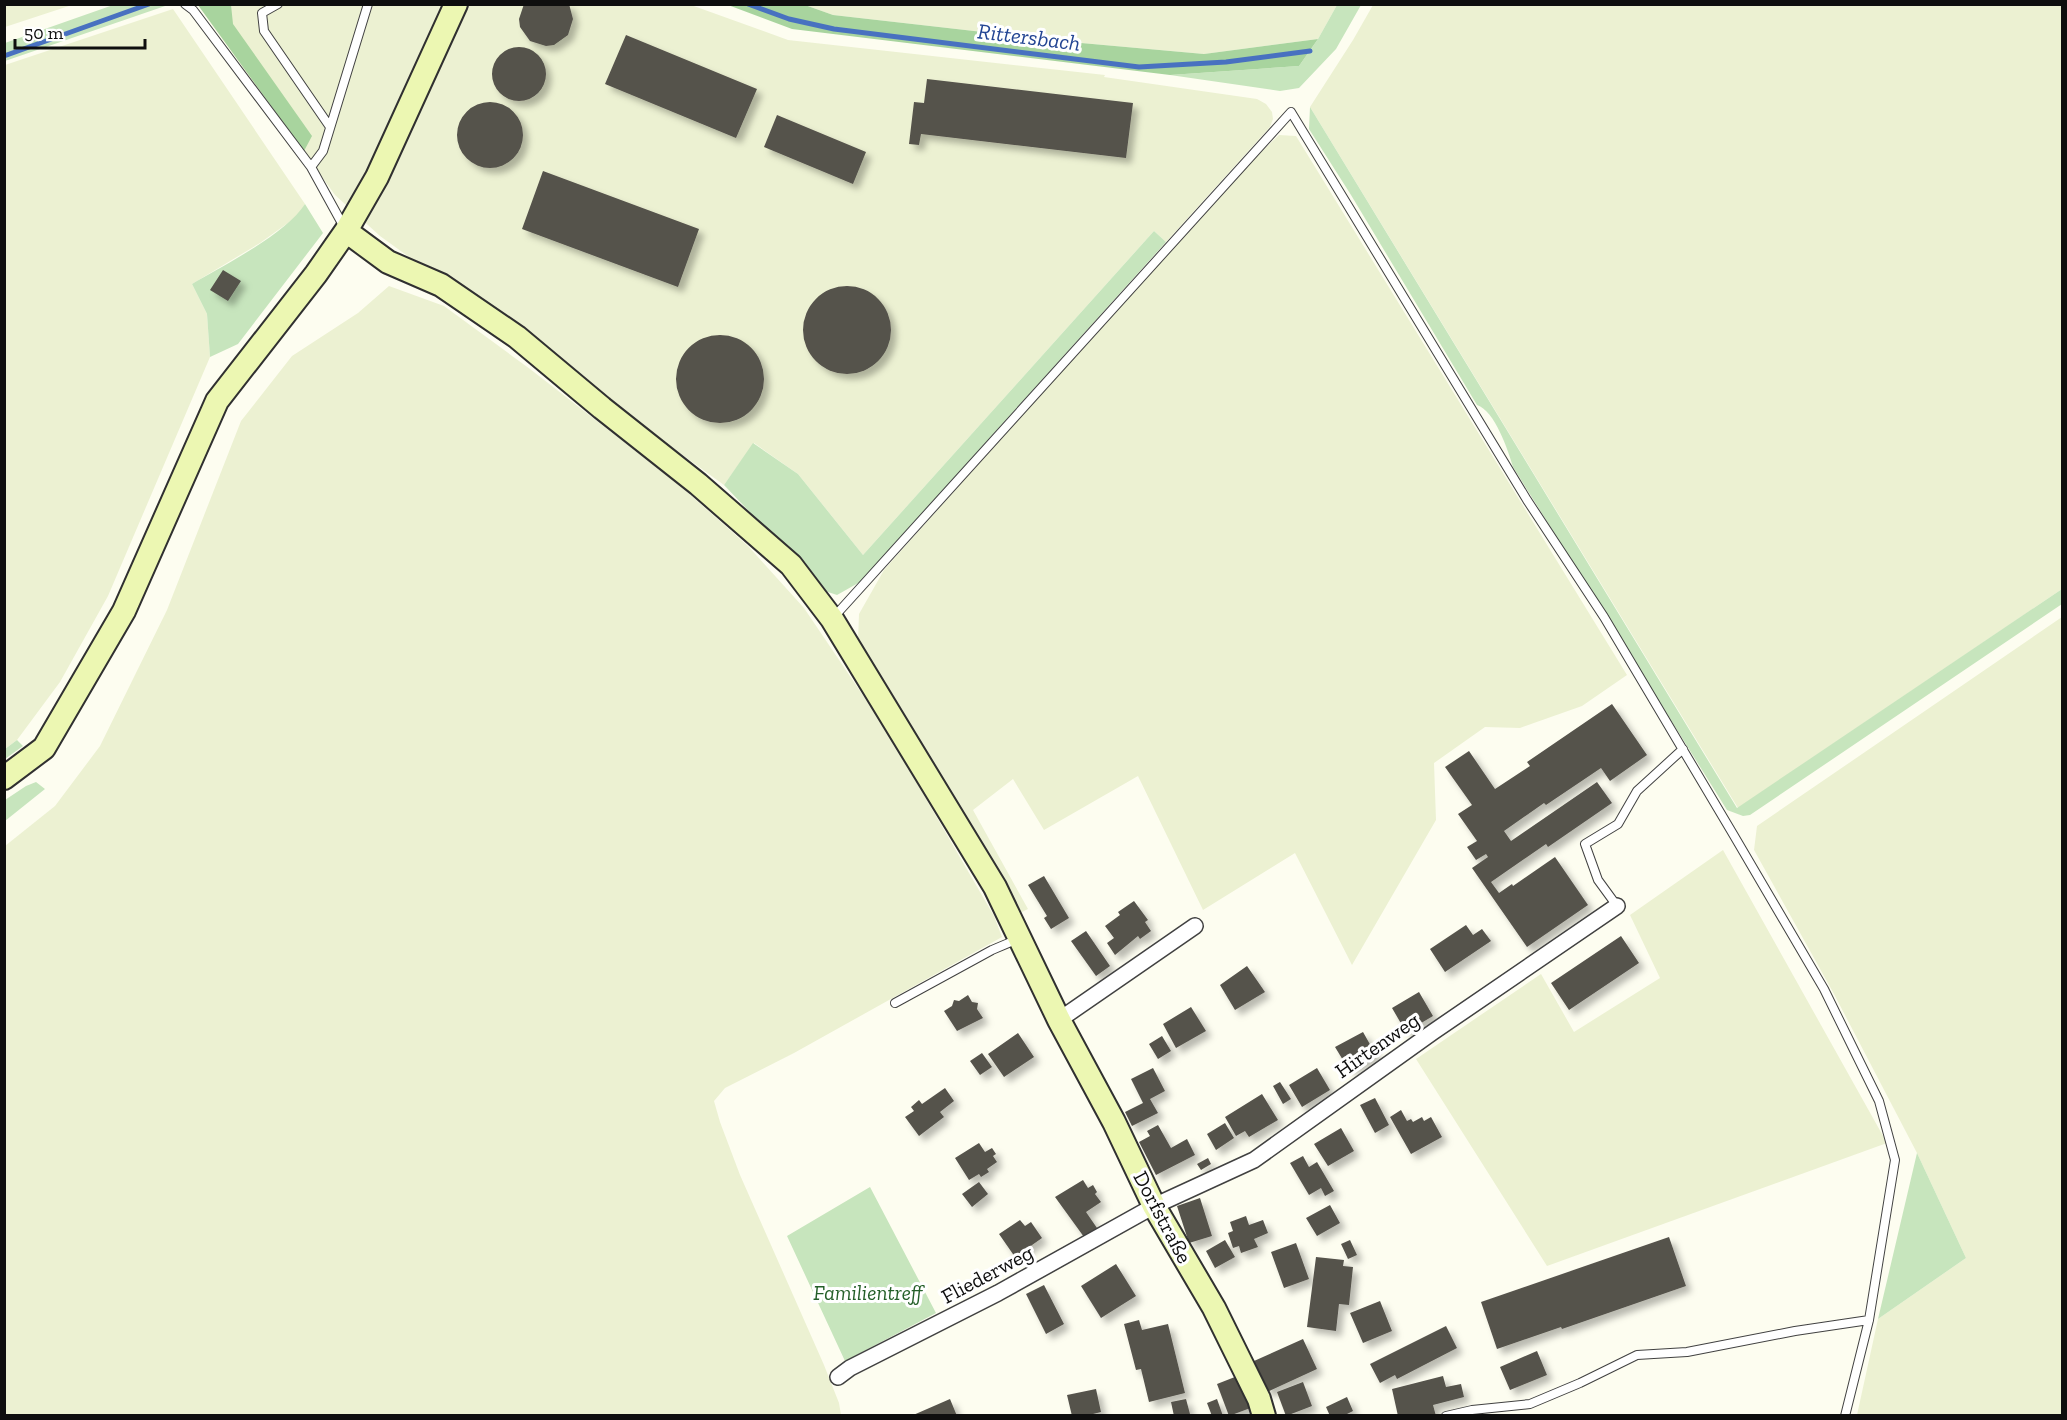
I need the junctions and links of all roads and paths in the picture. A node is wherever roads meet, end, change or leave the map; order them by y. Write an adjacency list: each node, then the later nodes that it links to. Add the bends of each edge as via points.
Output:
1 (185, 4): 6 (lane)
2 (278, 4): 5 (lane, via 262,13 264,30)
3 (368, 4): 5 (lane)
4 (456, 4): 7 (street, via 377,177)
5 (330, 127): 6 (lane, via 323,151)
6 (311, 167): 7 (lane)
7 (346, 231): 8 (street, Dorfstraße, via 388,262 441,285 517,337 791,565); 10 (street, via 217,401 124,611 44,748)
8 (832, 619): 9 (lane, via 1291,112); 13 (street, Dorfstraße, via 984,868)
9 (1683, 749): 11 (lane, via 1637,790 1618,824 1585,844 1598,880); 17 (lane, via 1824,989 1879,1101 1895,1160)
10 (4, 778)
11 (1617, 906): 16 (street, Hirtenweg, via 1254,1160)
12 (1195, 926): 15 (street)
13 (1019, 939): 14 (lane); 15 (street, Dorfstraße)
14 (895, 1003)
15 (1059, 1020): 16 (street, Dorfstraße)
16 (1155, 1206): 18 (street, Fliederweg); 19 (street, Dorfstraße, via 1214,1308)
17 (1869, 1320): 20 (lane, via 1686,1352 1636,1355 1530,1404); 21 (lane)
18 (838, 1377)
19 (1264, 1416)
20 (1446, 1416)
21 (1845, 1416)

